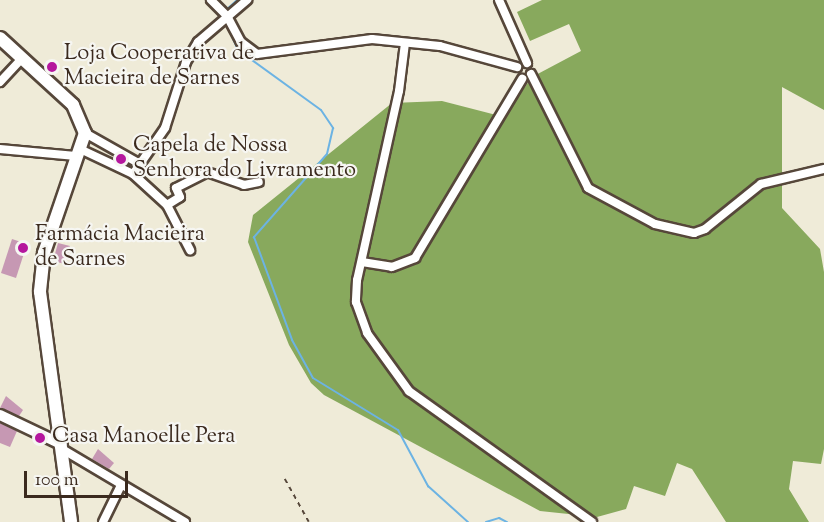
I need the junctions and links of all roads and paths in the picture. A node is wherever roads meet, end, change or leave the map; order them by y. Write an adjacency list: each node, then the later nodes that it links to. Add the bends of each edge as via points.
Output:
1 (211, 0): 4 (street)
2 (247, 0): 4 (street)
3 (499, 0): 8 (street)
4 (227, 16): 6 (street, via 241,42 257,54 372,39); 16 (street, via 186,62 165,128)
5 (0, 38): 7 (main road)
6 (405, 43): 9 (street, via 440,46); 22 (street)
7 (22, 58): 12 (street); 13 (main road, via 73,105)
8 (527, 63): 9 (street); 10 (street)
9 (517, 67): 11 (street)
10 (531, 75): 11 (street); 17 (street, via 588,188 655,224 694,233 705,230 761,184)
11 (522, 79): 22 (street, via 415,258 392,267)
12 (0, 82)
13 (85, 133): 15 (main road); 16 (street)
14 (0, 149): 15 (street)
15 (78, 153): 18 (street); 24 (main road, via 41,274)
16 (140, 164): 18 (street)
17 (824, 169)
18 (133, 174): 20 (street)
19 (259, 182): 20 (street, via 244,185 207,172 176,188 180,197)
20 (167, 205): 21 (street)
21 (190, 250)
22 (362, 262): 31 (street, via 356,302 367,333 409,391)
23 (0, 415): 24 (street)
24 (65, 453): 26 (street); 27 (main road)
25 (285, 478): 30 (path)
26 (120, 487): 28 (street); 29 (street)
27 (71, 522)
28 (103, 522)
29 (185, 522)
30 (309, 522)
31 (592, 522)

